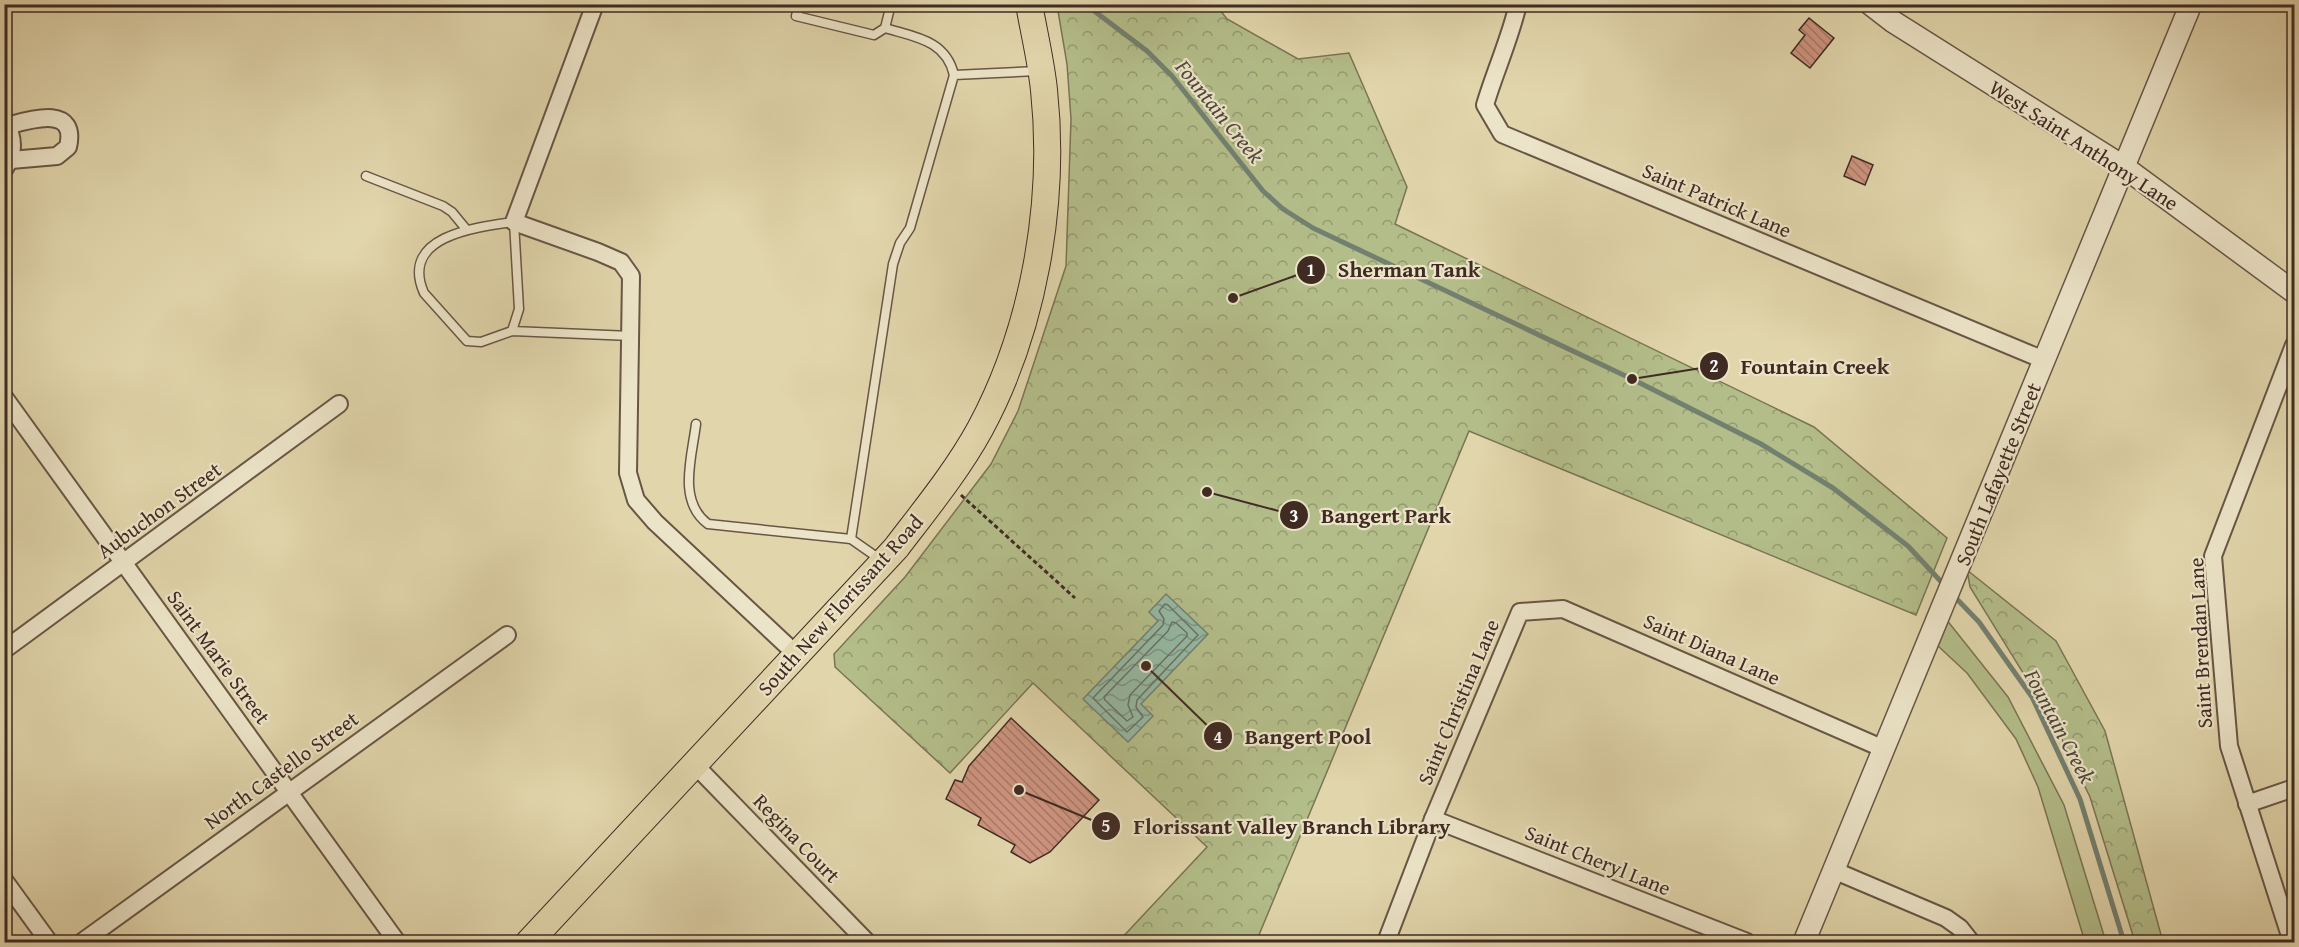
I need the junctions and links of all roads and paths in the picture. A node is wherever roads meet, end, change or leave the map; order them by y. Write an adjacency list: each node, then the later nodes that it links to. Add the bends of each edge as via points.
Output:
1 (594, 4): 15 (street)
2 (799, 4): 8 (lane, via 796,16 874,35)
3 (891, 4): 8 (lane)
4 (1029, 4): 9 (main road, South New Florissant Road)
5 (1518, 4): 21 (street, Saint Patrick Lane, via 1485,105 1502,135)
6 (1870, 4): 13 (street, West Saint Anthony Lane)
7 (2191, 4): 13 (street, South Lafayette Street)
8 (885, 28): 10 (lane, via 929,41 943,52)
9 (1041, 71): 10 (lane); 25 (main road, South New Florissant Road, via 1047,177 1035,274 1015,352 980,429)
10 (954, 75): 26 (lane, via 910,228 893,264)
11 (8, 130): 12 (street); 12 (street, via 40,117 56,118 67,126 71,137 68,147 57,156)
12 (8, 164)
13 (2124, 167): 17 (street, West Saint Anthony Lane); 21 (street, South Lafayette Street)
14 (366, 176): 16 (lane, via 443,206)
15 (514, 222): 16 (lane); 18 (lane, via 519,309); 19 (street, via 621,262 631,276)
16 (466, 229): 18 (lane, via 439,241 422,259 420,284 424,293 467,341 481,342)
17 (2295, 292)
18 (512, 331): 19 (lane)
19 (632, 336): 33 (street, via 628,473 636,500)
20 (2295, 345): 38 (street, Saint Brendan Lane, via 2212,556 2229,746)
21 (2044, 360): 34 (street, South Lafayette Street)
22 (4, 397): 28 (street, Saint Marie Street)
23 (339, 404): 28 (street, Aubuchon Street)
24 (696, 424): 26 (lane, via 689,492 698,516 708,524)
25 (945, 483): 27 (main road, South New Florissant Road); 29 (path)
26 (851, 539): 27 (lane)
27 (883, 562): 33 (main road, South New Florissant Road)
28 (124, 564): 32 (street, Aubuchon Street); 37 (street, Saint Marie Street)
29 (1075, 598)
30 (1520, 612): 34 (street, Saint Diana Lane, via 1563,609); 39 (street, Saint Christina Lane)
31 (507, 635): 37 (street, North Castello Street)
32 (4, 650)
33 (797, 655): 35 (main road, South New Florissant Road)
34 (1884, 749): 40 (street, South Lafayette Street)
35 (695, 765): 45 (main road, South New Florissant Road); 46 (street, Regina Court)
36 (2295, 788): 38 (street)
37 (289, 793): 43 (street, North Castello Street); 44 (street, Saint Marie Street)
38 (2247, 804): 51 (street, Saint Brendan Lane)
39 (1433, 819): 47 (street, Saint Christina Lane); 48 (street, Saint Cheryl Lane)
40 (1833, 870): 49 (street, South Lafayette Street); 50 (street, via 1946,918)
41 (4, 880): 42 (street)
42 (49, 942)
43 (82, 942)
44 (397, 942)
45 (529, 942)
46 (867, 942)
47 (1386, 942)
48 (1747, 942)
49 (1804, 942)
50 (1971, 942)
51 (2292, 942)

